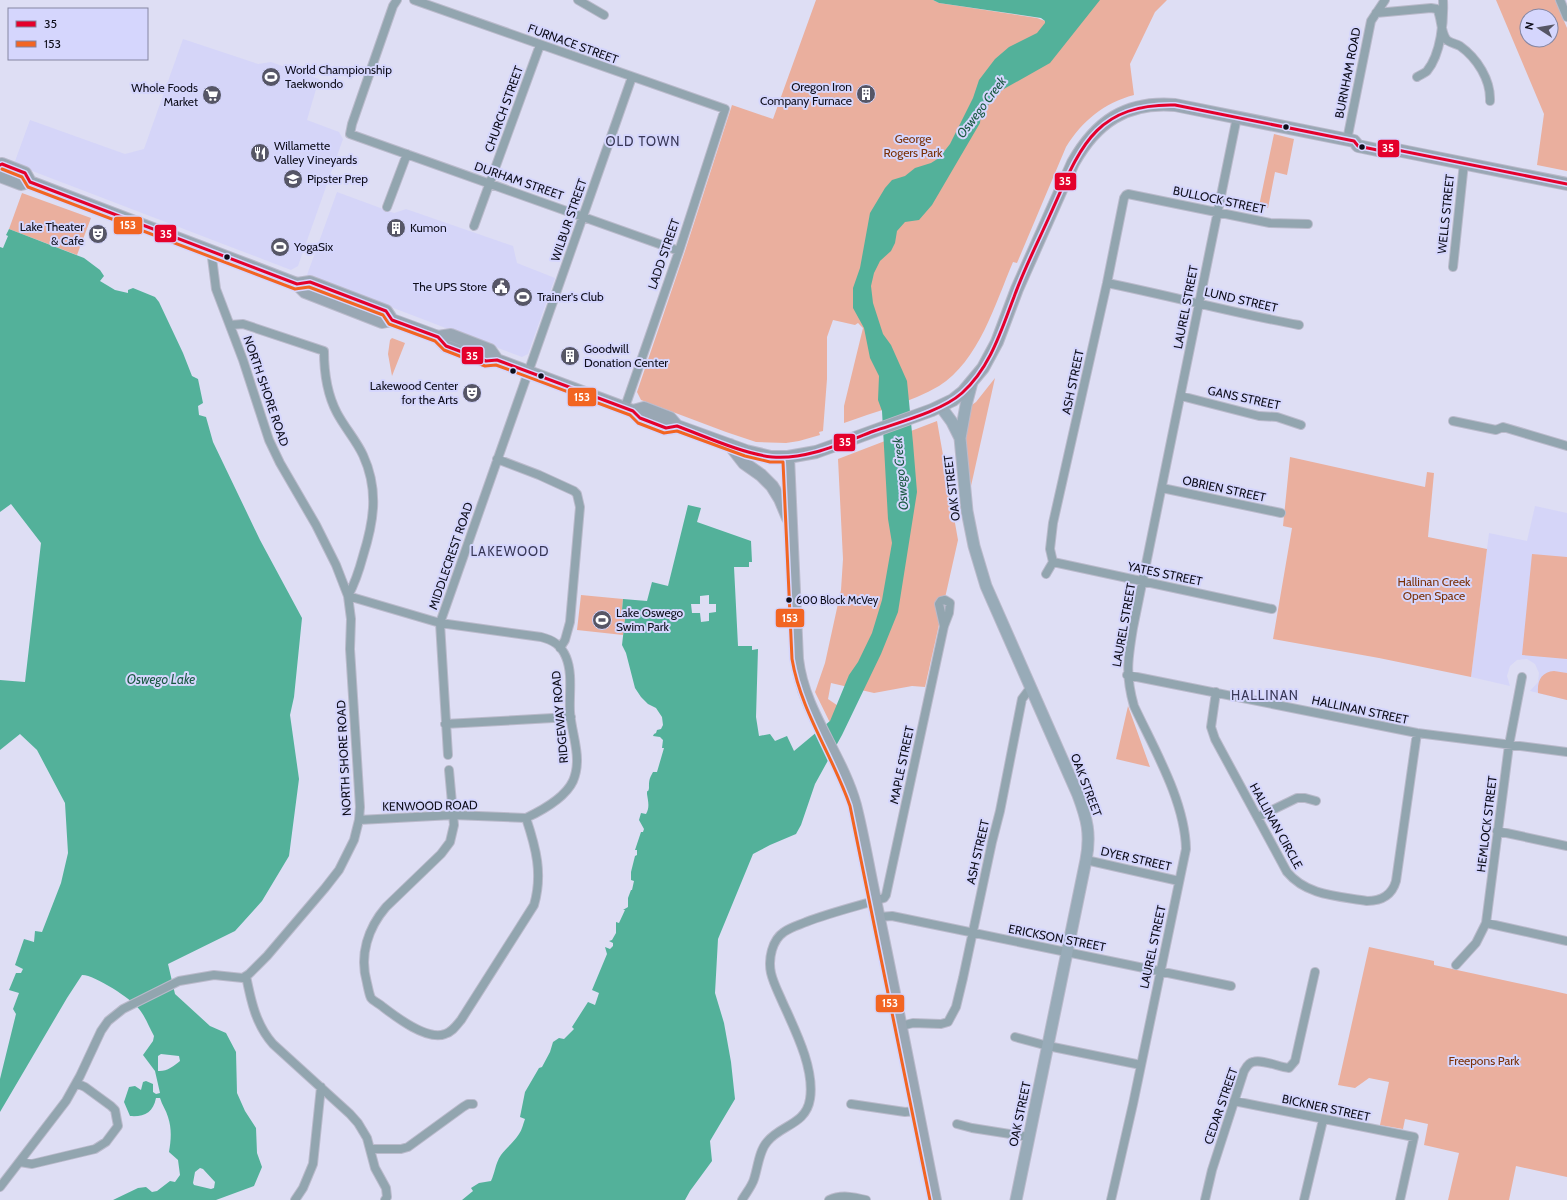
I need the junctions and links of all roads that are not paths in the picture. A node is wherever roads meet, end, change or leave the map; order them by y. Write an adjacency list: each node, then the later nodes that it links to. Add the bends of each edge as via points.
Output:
1 (397, 0): 18 (street, DURHAM STREET, via 350,134)
2 (414, 0): 11 (street, FURNACE STREET)
3 (578, 0): 8 (street)
4 (1386, 0): 7 (street, BURNHAM ROAD)
5 (1443, 0): 10 (street)
6 (1560, 0): 9 (street)
7 (1376, 13): 10 (street, via 1434,8 1438,12); 17 (street, BURNHAM ROAD, via 1371,21)
8 (604, 14)
9 (1567, 17)
10 (1442, 28): 13 (street, via 1436,54 1427,71); 14 (street, via 1447,40 1459,46 1480,68 1488,83)
11 (540, 44): 12 (street, FURNACE STREET); 23 (street, CHURCH STREET)
12 (632, 77): 15 (street, FURNACE STREET); 28 (street, WILBUR STREET)
13 (1417, 77)
14 (1490, 101)
15 (725, 109): 32 (street, LADD STREET)
16 (1237, 117): 17 (main road); 27 (street, LAUREL STREET); 39 (main road, via 1175,105 1149,105 1116,116 1092,134 1073,163 1017,289 997,342)
17 (1350, 141): 19 (main road, via 1359,138 1384,143 1387,148)
18 (407, 154): 23 (street, DURHAM STREET); 26 (street)
19 (1464, 163): 24 (main road); 33 (street, WELLS STREET)
20 (0, 165): 22 (main road, via 25,174)
21 (0, 176): 22 (main road, via 21,184)
22 (30, 182): 31 (main road)
23 (490, 183): 28 (street, DURHAM STREET); 30 (street, CHURCH STREET)
24 (1567, 184)
25 (1126, 195): 27 (street, BULLOCK STREET); 34 (street, ASH STREET)
26 (388, 207)
27 (1218, 211): 29 (street, BULLOCK STREET, via 1270,223); 35 (street, LAUREL STREET)
28 (583, 216): 32 (street, DURHAM STREET); 38 (street, WILBUR STREET)
29 (1308, 224)
30 (474, 226)
31 (211, 250): 36 (street, NORTH SHORE ROAD, via 215,284); 38 (main road, via 297,284 305,292 382,322 392,320 438,337 446,346 486,361 497,360)
32 (679, 251): 42 (street, LADD STREET)
33 (1453, 267)
34 (1107, 283): 35 (street, LUND STREET); 53 (street, ASH STREET, via 1053,523 1050,549)
35 (1199, 302): 37 (street, LUND STREET); 40 (street, LAUREL STREET)
36 (230, 325): 56 (street, NORTH SHORE ROAD, via 269,440 329,550); 56 (street, via 243,324 324,351 330,396 363,454 373,492 371,531 356,581)
37 (1299, 325)
38 (529, 372): 42 (main road); 49 (street, MIDDLECREST ROAD)
39 (972, 382): 41 (main road, via 963,392); 45 (street, OAK STREET)
40 (1181, 396): 44 (street, GANS STREET, via 1259,416 1278,417); 50 (street, LAUREL STREET)
41 (936, 408): 45 (street, OAK STREET, via 952,422); 48 (main road, via 816,452)
42 (629, 409): 46 (main road, via 644,408 670,418 677,426)
43 (1453, 421): 47 (street, via 1496,430 1503,427)
44 (1301, 426)
45 (960, 438): 63 (street, OAK STREET, via 967,511 974,546 986,586)
46 (730, 446): 48 (main road, via 759,454); 52 (main road, via 744,463 761,474 772,486)
47 (1567, 446)
48 (788, 457): 52 (main road)
49 (497, 459): 58 (street, MIDDLECREST ROAD); 60 (street, via 539,475 577,494 580,506 570,622)
50 (1162, 488): 51 (street, OBRIEN STREET); 55 (street, LAUREL STREET)
51 (1281, 513)
52 (790, 524): 81 (main road, via 798,668 804,690 837,759 854,804)
53 (1053, 562): 54 (street); 55 (street, YATES STREET)
54 (1046, 574)
55 (1143, 581): 57 (street, YATES STREET); 61 (street, LAUREL STREET)
56 (348, 596): 58 (street); 76 (street, NORTH SHORE ROAD)
57 (1272, 609)
58 (440, 623): 60 (street, via 541,636 551,639); 66 (street, MIDDLECREST ROAD)
59 (944, 626): 81 (street, MAPLE STREET, via 888,892 884,898)
60 (560, 648): 65 (street, RIDGEWAY ROAD, via 566,658 570,676)
61 (1127, 675): 64 (street, HALLINAN STREET); 80 (street, LAUREL STREET, via 1134,706 1169,779 1183,825 1186,848)
62 (1522, 677): 68 (street, HEMLOCK STREET)
63 (1031, 687): 79 (street, OAK STREET, via 1085,813 1089,836); 84 (street, ASH STREET, via 1022,699)
64 (1216, 692): 67 (street, HALLINAN STREET); 74 (street, HALLINAN CIRCLE, via 1211,728)
65 (571, 717): 66 (street); 75 (street, RIDGEWAY ROAD, via 577,760 573,781 560,797)
66 (445, 724): 70 (street, MIDDLECREST ROAD)
67 (1417, 733): 68 (street, HALLINAN STREET); 74 (street, HALLINAN CIRCLE, via 1396,881 1392,891 1383,898 1367,901 1315,892 1301,886 1287,872)
68 (1509, 745): 69 (street, HALLINAN STREET); 77 (street, HEMLOCK STREET)
69 (1567, 752)
70 (448, 755)
71 (449, 770): 73 (street)
72 (1316, 801): 74 (street, via 1297,798)
73 (453, 815): 75 (street, KENWOOD ROAD); 75 (street, via 454,833 445,849 386,906 372,927 364,957 371,998 394,1016 425,1033 438,1036 452,1030 460,1020 534,905 539,875); 76 (street, KENWOOD ROAD)
74 (1258, 817)
75 (526, 818)
76 (359, 820): 90 (street, NORTH SHORE ROAD, via 354,840 339,870 267,956)
77 (1497, 831): 78 (street); 83 (street, HEMLOCK STREET)
78 (1567, 846)
79 (1086, 860): 80 (street, DYER STREET); 86 (street, OAK STREET)
80 (1180, 881): 88 (street, LAUREL STREET)
81 (875, 901): 82 (main road); 110 (street, via 798,925 782,933 775,942 771,955 771,974 801,1045 809,1073 811,1097 802,1116 766,1142 754,1180)
82 (879, 917): 84 (street, ERICKSON STREET, via 892,916); 92 (main road)
83 (1486, 923): 85 (street); 87 (street, HEMLOCK STREET, via 1476,943)
84 (972, 933): 86 (street, ERICKSON STREET); 92 (street, ASH STREET, via 964,978 956,1007 948,1022)
85 (1567, 941)
86 (1067, 952): 88 (street, ERICKSON STREET); 94 (street, OAK STREET)
87 (1456, 965)
88 (1160, 971): 91 (street, ERICKSON STREET); 95 (street, LAUREL STREET)
89 (1314, 972): 98 (street, CEDAR STREET, via 1295,1061 1289,1068 1258,1061 1248,1064)
90 (246, 976): 96 (street, via 214,975 174,982 113,1016 101,1031); 97 (street, via 253,1006 263,1031 273,1044)
91 (1231, 986)
92 (900, 1026): 101 (main road)
93 (1015, 1037): 94 (street)
94 (1048, 1046): 95 (street); 104 (street, OAK STREET)
95 (1141, 1065): 115 (street, LAUREL STREET)
96 (76, 1083): 106 (street, via 66,1101); 106 (street, via 104,1100 114,1110 118,1126 114,1133 95,1150 32,1164)
97 (321, 1087): 105 (street, via 358,1123); 108 (street, via 313,1164)
98 (1234, 1100): 102 (street, BICKNER STREET); 116 (street, CEDAR STREET)
99 (473, 1104): 105 (street, via 468,1104 408,1147)
100 (851, 1104): 101 (street, via 905,1112)
101 (917, 1111): 113 (main road)
102 (1322, 1120): 117 (street); 118 (street, BICKNER STREET, via 1414,1137)
103 (957, 1124): 104 (street)
104 (1029, 1137): 114 (street, OAK STREET)
105 (370, 1149): 109 (street, via 375,1168 386,1188)
106 (20, 1162): 107 (street)
107 (0, 1187)
108 (295, 1200)
109 (385, 1200)
110 (742, 1200)
111 (829, 1200): 112 (street, via 841,1197)
112 (866, 1200)
113 (935, 1200)
114 (1016, 1200)
115 (1112, 1200)
116 (1204, 1200)
117 (1304, 1200)
118 (1400, 1200)

